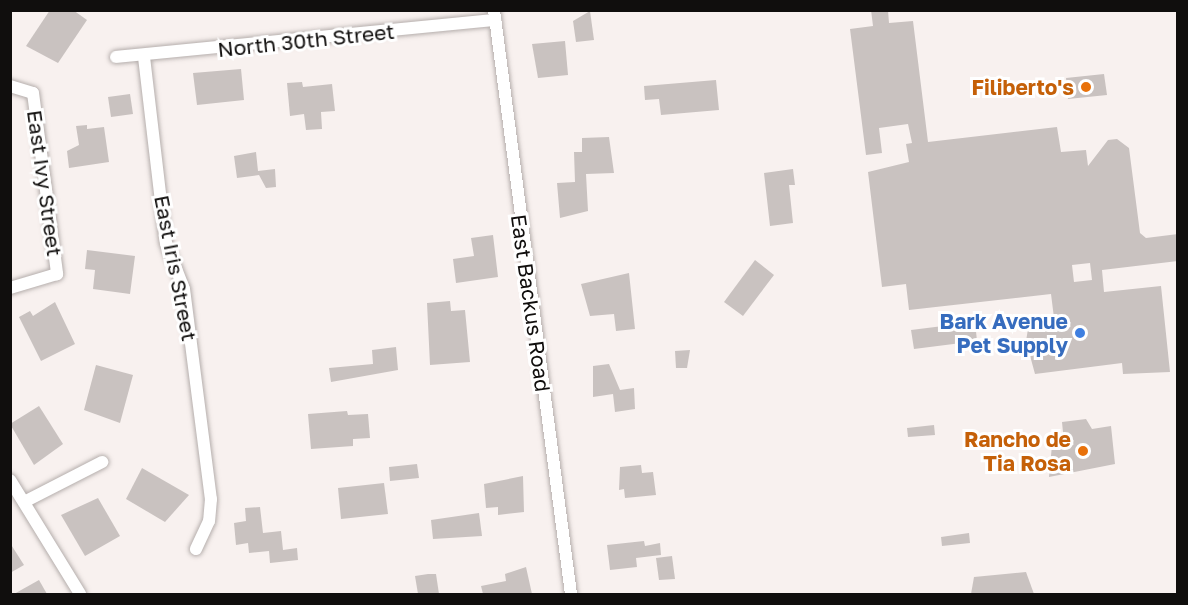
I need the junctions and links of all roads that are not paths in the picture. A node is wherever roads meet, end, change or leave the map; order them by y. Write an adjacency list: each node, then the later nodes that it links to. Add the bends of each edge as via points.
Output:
1 (495, 15): 3 (street, North 30th Street); 11 (street, East Backus Road)
2 (116, 57): 3 (street, North 30th Street)
3 (144, 57): 9 (street, East Iris Street, via 166,243 184,289 211,499 209,521)
4 (10, 86): 5 (street, East Ivy Street, via 33,93 57,274)
5 (10, 288)
6 (102, 462): 8 (street)
7 (10, 480): 8 (street)
8 (24, 502): 10 (street)
9 (196, 549)
10 (80, 594)
11 (571, 594)

